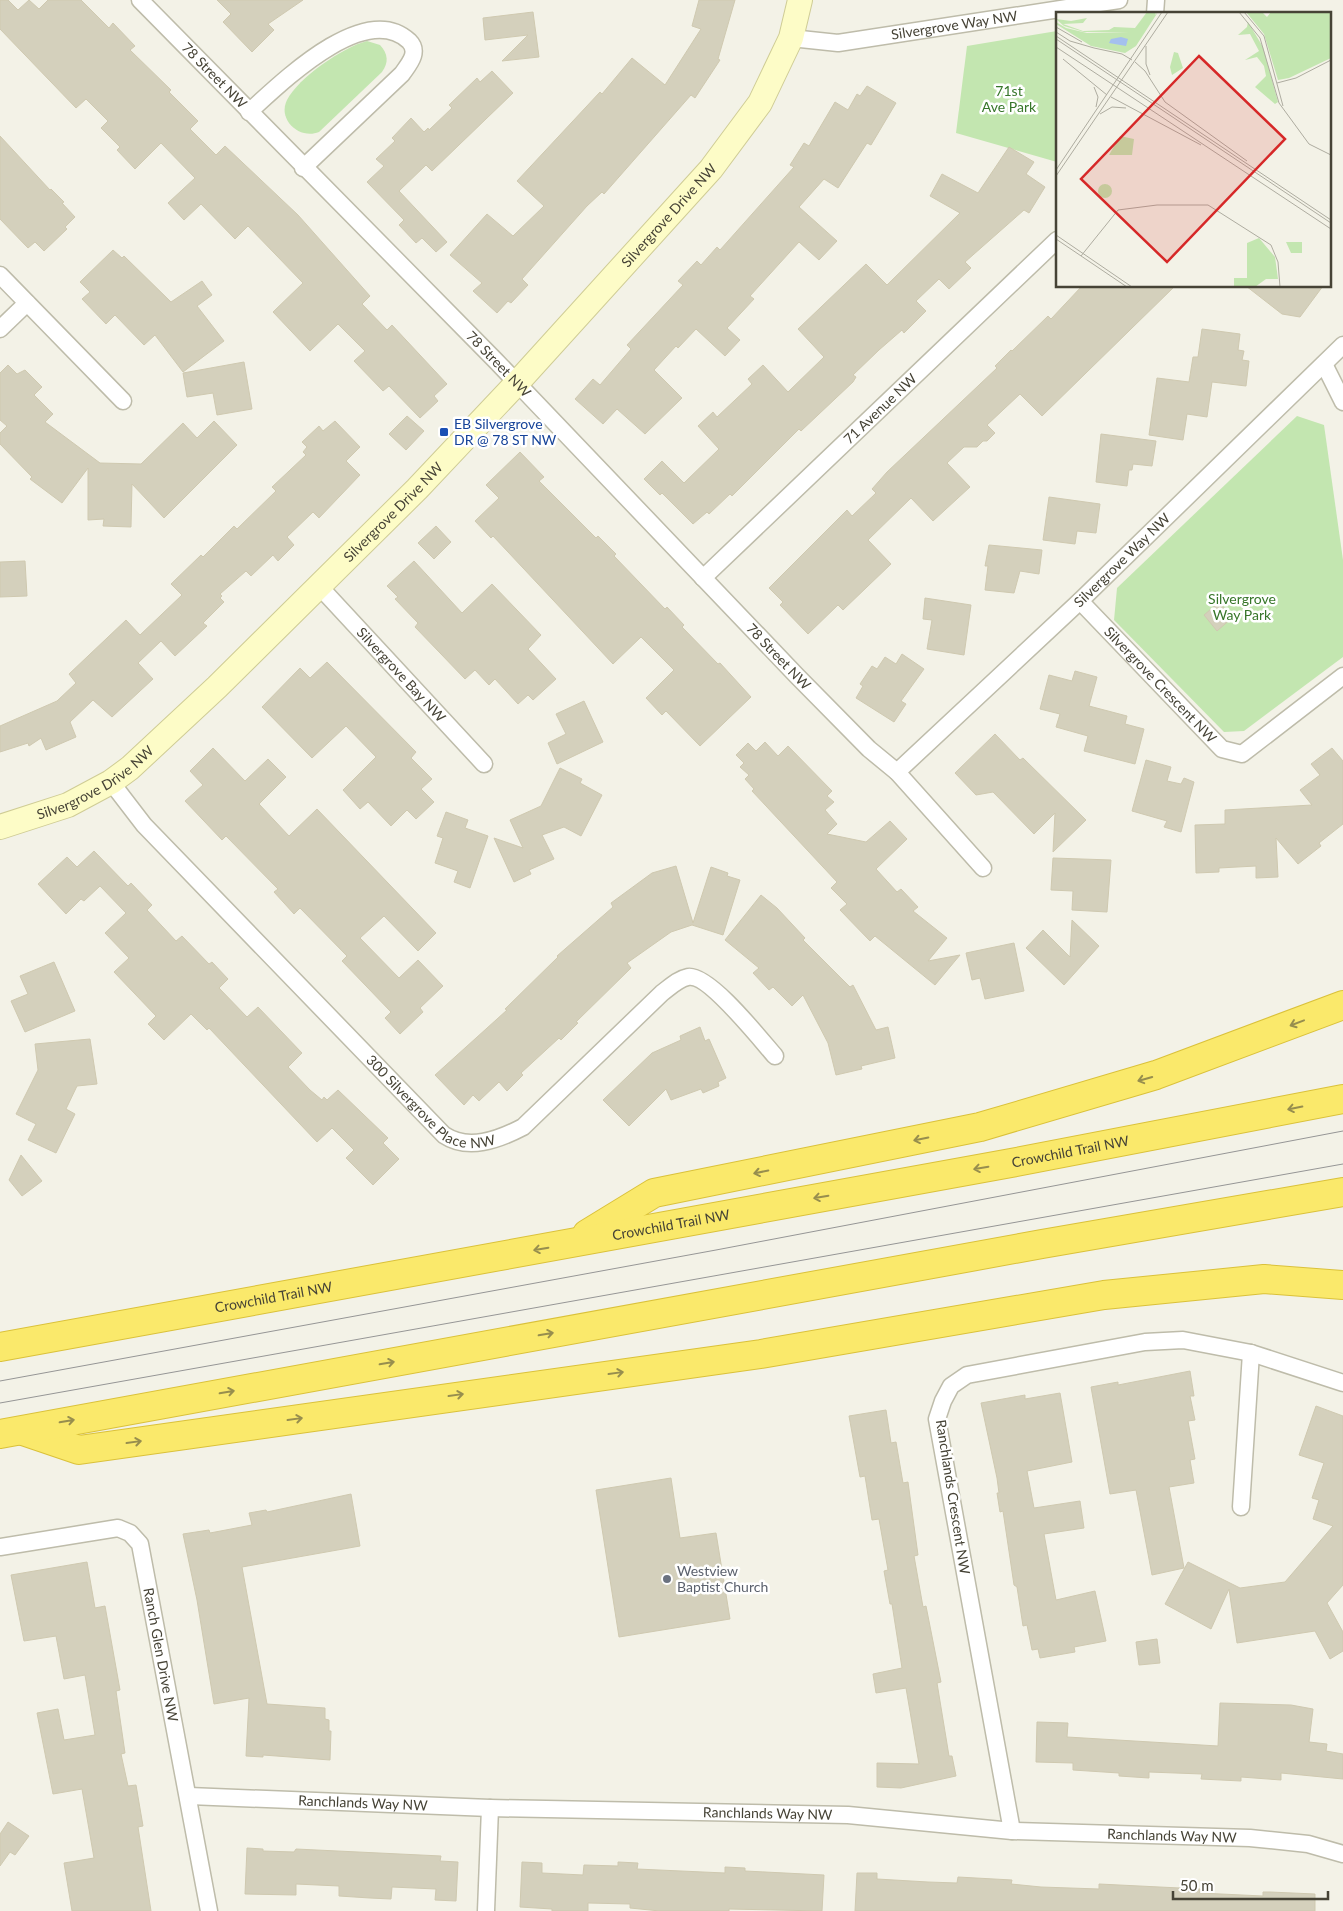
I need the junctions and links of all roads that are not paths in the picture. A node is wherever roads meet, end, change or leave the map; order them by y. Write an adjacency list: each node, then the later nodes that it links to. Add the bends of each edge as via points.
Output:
1 (140, 0): 5 (street, 78 Street NW)
2 (800, 0): 4 (street, Silvergrove Drive NW)
3 (1119, 0): 4 (street, Silvergrove Way NW, via 838,44)
4 (791, 38): 13 (street, Silvergrove Drive NW, via 760,104 711,169)
5 (249, 112): 6 (street, 78 Street NW); 6 (street, via 322,47 341,35 383,26 396,29 411,42 414,50 411,62 402,74)
6 (303, 168): 13 (street, 78 Street NW)
7 (1056, 241): 16 (street, 71 Avenue NW)
8 (0, 275): 9 (street)
9 (27, 303): 10 (street); 14 (street)
10 (0, 329)
11 (1343, 345): 12 (street, Silvergrove Way NW)
12 (1324, 364): 15 (street); 18 (street, Silvergrove Way NW)
13 (517, 383): 16 (street, 78 Street NW); 17 (street, Silvergrove Drive NW)
14 (123, 401)
15 (1343, 402)
16 (703, 578): 21 (street, 78 Street NW, via 823,703)
17 (319, 586): 20 (street, Silvergrove Bay NW); 22 (street, Silvergrove Drive NW, via 210,694)
18 (1080, 601): 19 (street, Silvergrove Crescent NW, via 1222,749 1242,754); 21 (street, Silvergrove Way NW)
19 (1343, 676)
20 (484, 764)
21 (898, 772): 24 (street, 78 Street NW)
22 (111, 782): 23 (street, Silvergrove Drive NW, via 68,805); 26 (street, 300 Silvergrove Place NW, via 144,826 454,1142 472,1144 523,1127 662,993 689,976 700,978 714,989)
23 (0, 827)
24 (983, 868)
25 (1343, 1005): 29 (highway, one-way to 29, via 1156,1076 980,1127 654,1194)
26 (775, 1056)
27 (1343, 1098): 29 (highway, Crowchild Trail NW, one-way to 29)
28 (1343, 1192): 34 (highway, one-way to 28, via 1022,1247)
29 (573, 1243): 31 (highway, Crowchild Trail NW, one-way to 31)
30 (1343, 1285): 34 (highway, one-way to 30, via 79,1450 762,1354 1104,1295 1264,1279)
31 (0, 1347)
32 (1251, 1353): 33 (street, Ranchlands Crescent NW); 35 (street); 39 (street, Ranchlands Crescent NW, via 1183,1340 1145,1342 967,1375 951,1386 943,1401 937,1419)
33 (1343, 1383)
34 (9, 1432)
35 (1241, 1506)
36 (0, 1547): 37 (street, Ranch Glen Drive NW, via 118,1528 136,1538 143,1553)
37 (188, 1796): 38 (street, Ranchlands Way NW); 41 (street, Ranch Glen Drive NW)
38 (490, 1808): 39 (street, Ranchlands Way NW, via 848,1815); 42 (street)
39 (1012, 1831): 40 (street, Ranchlands Way NW, via 1250,1838 1308,1844)
40 (1343, 1854)
41 (209, 1911)
42 (486, 1911)

